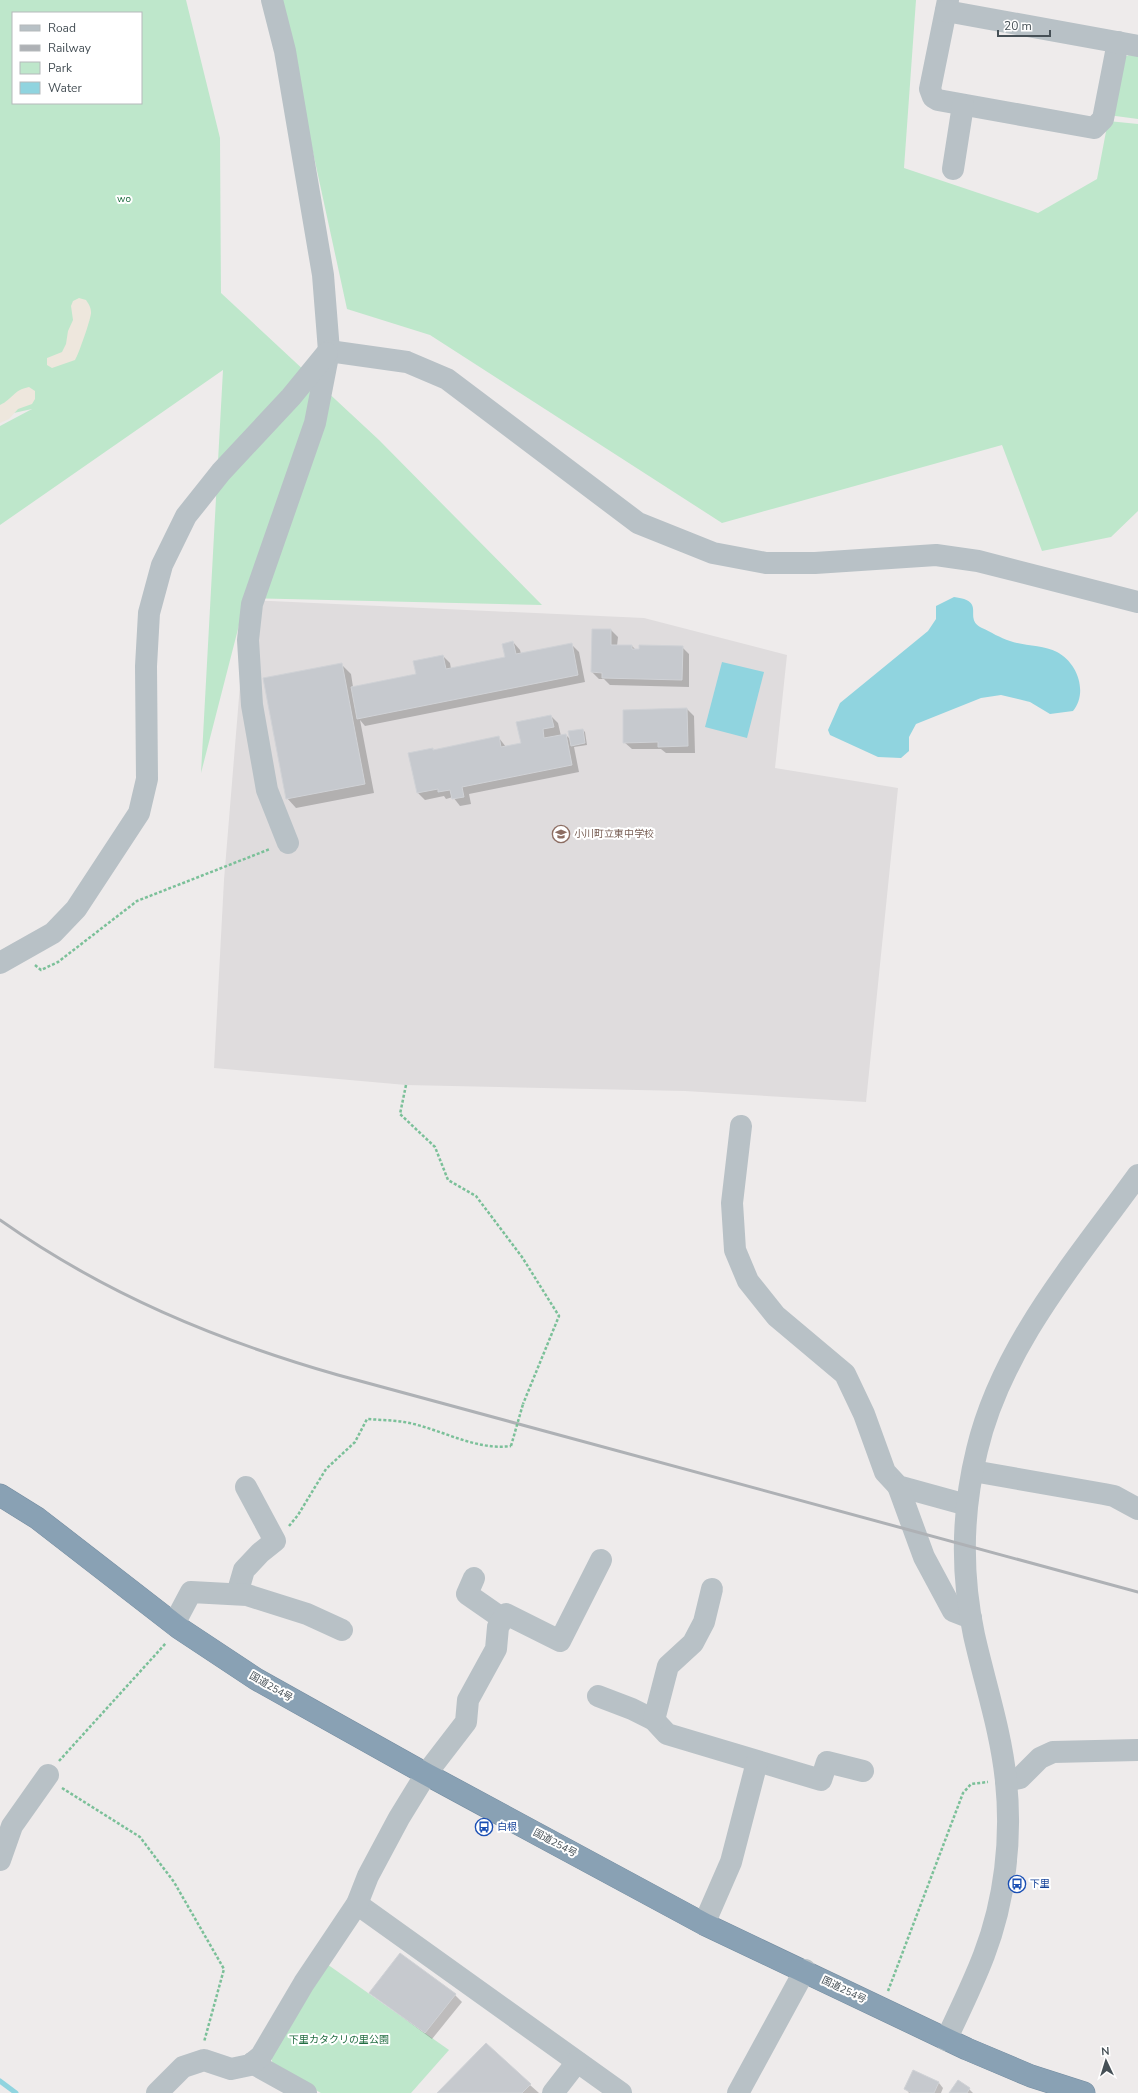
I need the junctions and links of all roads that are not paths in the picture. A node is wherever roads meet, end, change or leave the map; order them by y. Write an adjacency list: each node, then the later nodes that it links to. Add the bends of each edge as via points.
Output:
1 (272, 0): 6 (street, via 285,51 323,275)
2 (947, 5): 3 (street); 4 (street, via 930,89 933,97 938,100)
3 (1128, 44): 4 (street, via 1103,119 1094,128)
4 (963, 105): 5 (street)
5 (953, 168)
6 (329, 351): 7 (street, via 407,362 447,379 638,523 713,553 766,563 814,563 936,555 978,561); 8 (street, via 315,422 252,604 248,640 252,705 267,790); 9 (street, via 292,396 221,472 186,516 162,565 149,613 146,666 147,779 139,813 76,909 52,934)
7 (1138, 602)
8 (288, 843)
9 (0, 964)
10 (741, 1126): 13 (street, via 732,1203 735,1250 748,1281 776,1316 845,1374 864,1414 884,1472)
11 (1138, 1175): 12 (street, via 1039,1312 1014,1354 988,1411)
12 (972, 1471): 16 (street); 17 (street, via 1114,1496)
13 (898, 1486): 16 (street); 22 (street, via 924,1557 953,1611)
14 (246, 1487): 21 (street, via 275,1541 244,1570)
15 (0, 1495): 24 (highway, 国道254号, via 37,1518)
16 (967, 1505): 22 (street, via 965,1555)
17 (1138, 1509)
18 (601, 1560): 23 (street, via 560,1641 506,1614)
19 (474, 1578): 23 (street, via 467,1594)
20 (712, 1589): 27 (street, via 704,1622 693,1643 668,1666)
21 (237, 1594): 24 (street, via 191,1592); 25 (street, via 307,1614)
22 (971, 1618): 33 (street, via 999,1736)
23 (503, 1619): 31 (street, via 498,1627 496,1649 468,1700 466,1722)
24 (177, 1626): 31 (highway, 国道254号, via 256,1679)
25 (342, 1630)
26 (598, 1696): 27 (street)
27 (654, 1720): 29 (street, via 667,1734)
28 (1138, 1750): 33 (street, via 1053,1752 1040,1758 1020,1778)
29 (757, 1762): 30 (street, via 821,1780 827,1762); 36 (street, via 731,1862)
30 (863, 1771)
31 (426, 1774): 35 (street, via 368,1876); 36 (highway, 国道254号)
32 (48, 1775): 34 (street, via 12,1826)
33 (1006, 1781): 38 (street, via 1007,1847 999,1905 985,1953)
34 (0, 1860)
35 (357, 1904): 39 (street); 40 (street, via 304,1983 261,2056)
36 (704, 1924): 37 (highway, 国道254号)
37 (805, 1970): 38 (highway, 国道254号); 46 (street)
38 (946, 2040): 41 (highway, 国道254号)
39 (578, 2062): 44 (street); 45 (street)
40 (252, 2063): 42 (street, via 231,2069 204,2060 184,2067); 43 (street)
41 (1048, 2087): 47 (highway, 国道254号)
42 (157, 2093)
43 (306, 2093)
44 (553, 2093)
45 (621, 2093)
46 (738, 2093)
47 (1084, 2093)

